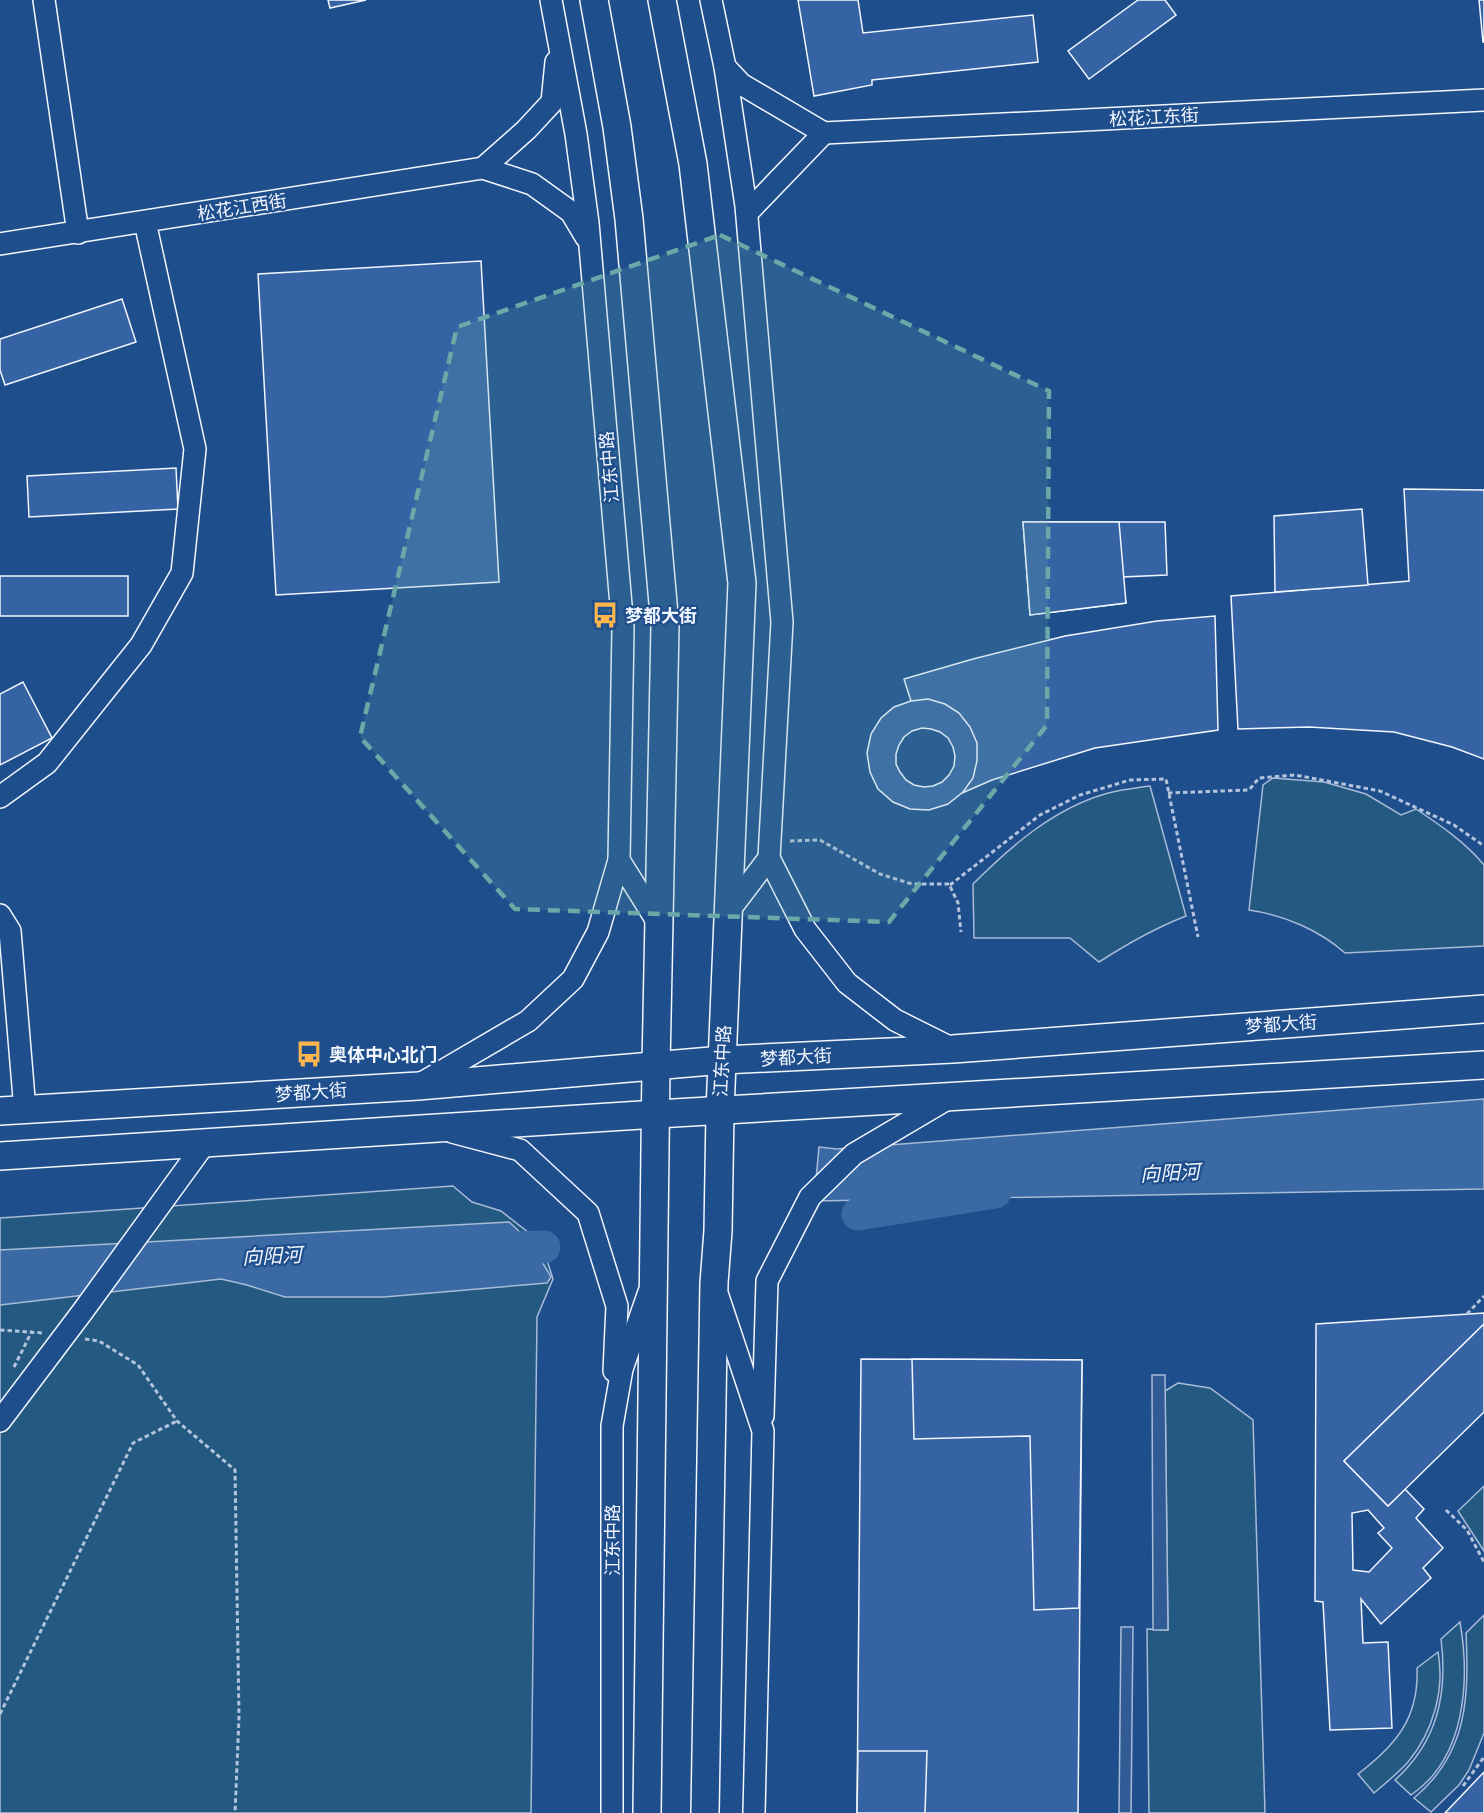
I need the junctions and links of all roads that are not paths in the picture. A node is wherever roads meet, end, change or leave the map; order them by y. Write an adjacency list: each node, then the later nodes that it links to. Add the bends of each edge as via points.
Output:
1 (44, 0): 13 (street)
2 (551, 0): 6 (street, 江东中路)
3 (594, 0): 21 (main road, 江东中路, via 629,219 665,627)
4 (662, 0): 19 (main road, 江东中路, via 693,164 742,583)
5 (711, 0): 7 (street)
6 (558, 38): 10 (street, via 552,102); 14 (street, 江东中路, via 576,134)
7 (725, 67): 9 (street, via 741,84); 11 (street)
8 (1484, 100): 9 (street, 松花江东街)
9 (824, 133): 11 (street)
10 (483, 168): 12 (street, 松花江西街); 14 (street, via 532,184 571,212)
11 (747, 213): 17 (street, via 782,622)
12 (145, 222): 13 (street, 松花江西街); 16 (street, via 195,449 182,573 141,645 47,763)
13 (78, 233): 15 (street, 松花江西街)
14 (589, 243): 18 (street, 江东中路, via 623,628)
15 (0, 244)
16 (0, 797)
17 (770, 850): 19 (street); 23 (street, via 805,929 847,983 894,1020)
18 (620, 860): 21 (street); 27 (street, 江东中路, via 598,932 573,979 528,1021)
19 (728, 912): 24 (main road, 江东中路)
20 (0, 915): 29 (street, via 10,931)
21 (660, 926): 26 (main road, 江东中路)
22 (1484, 1009): 23 (main road, 梦都大街)
23 (953, 1049): 24 (main road, 梦都大街)
24 (723, 1060): 26 (main road, 梦都大街); 30 (main road, 江东中路)
25 (1484, 1065): 28 (main road)
26 (656, 1066): 27 (main road, 梦都大街); 31 (main road, 江东中路)
27 (418, 1086): 29 (main road, 梦都大街)
28 (949, 1098): 30 (main road); 39 (street, via 854,1154 810,1197 767,1281)
29 (13, 1111)
30 (720, 1111): 31 (main road); 36 (main road, 江东中路)
31 (657, 1114): 32 (main road); 35 (main road, 江东中路)
32 (440, 1128): 33 (main road); 38 (street, via 519,1150 588,1213 617,1306)
33 (205, 1143): 34 (main road); 37 (street)
34 (0, 1156)
35 (655, 1274): 38 (street, 江东中路, via 622,1369); 41 (main road, 江东中路)
36 (714, 1283): 39 (street, 江东中路); 42 (main road, 江东中路)
37 (0, 1421)
38 (612, 1426): 40 (street, 江东中路)
39 (763, 1431): 43 (street, 江东中路)
40 (612, 1813)
41 (648, 1813)
42 (705, 1813)
43 (754, 1813)

